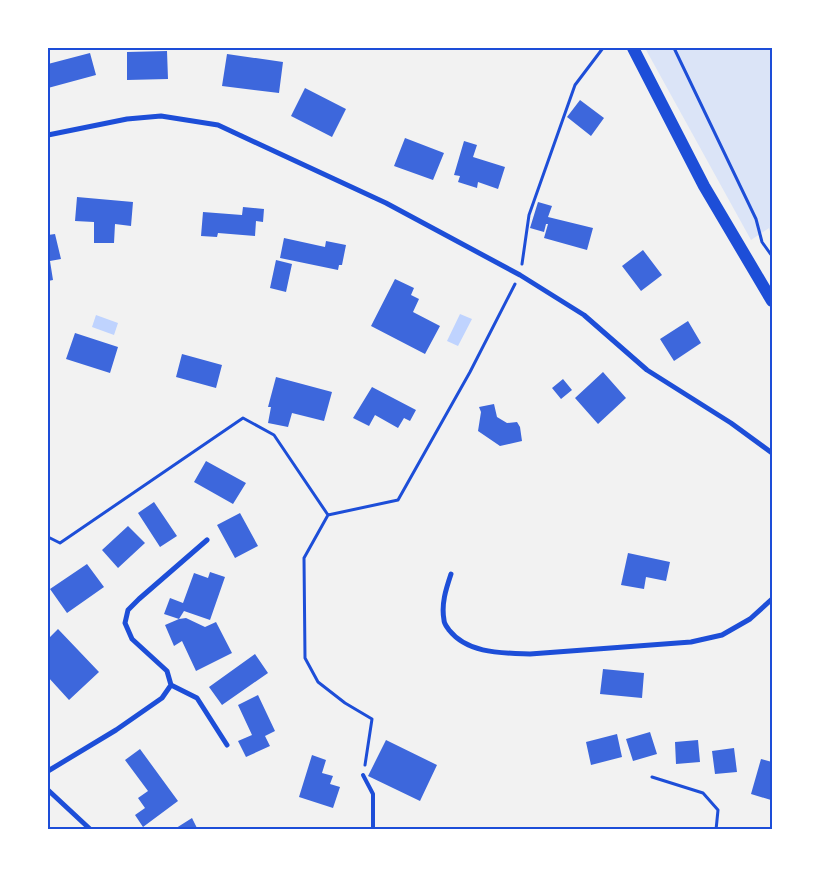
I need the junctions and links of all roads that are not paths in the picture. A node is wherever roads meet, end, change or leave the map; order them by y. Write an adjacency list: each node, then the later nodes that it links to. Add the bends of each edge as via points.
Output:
1 (633, 48): 3 (main road, via 704,186)
2 (48, 135): 4 (street, via 127,119 161,116 218,125 386,203 520,275 584,315 647,370)
3 (772, 301)
4 (772, 453)
5 (207, 540): 8 (street, via 128,610 125,623 132,639 168,671)
6 (451, 574): 7 (street, via 443,604 444,623 456,639 476,648 503,653 530,654 691,642 722,635 750,620)
7 (772, 599)
8 (171, 685): 9 (street, via 198,698); 10 (street, via 162,698)
9 (227, 745)
10 (48, 771)
11 (363, 775): 14 (lane, via 373,794)
12 (48, 790): 13 (street)
13 (91, 830)
14 (373, 830)

